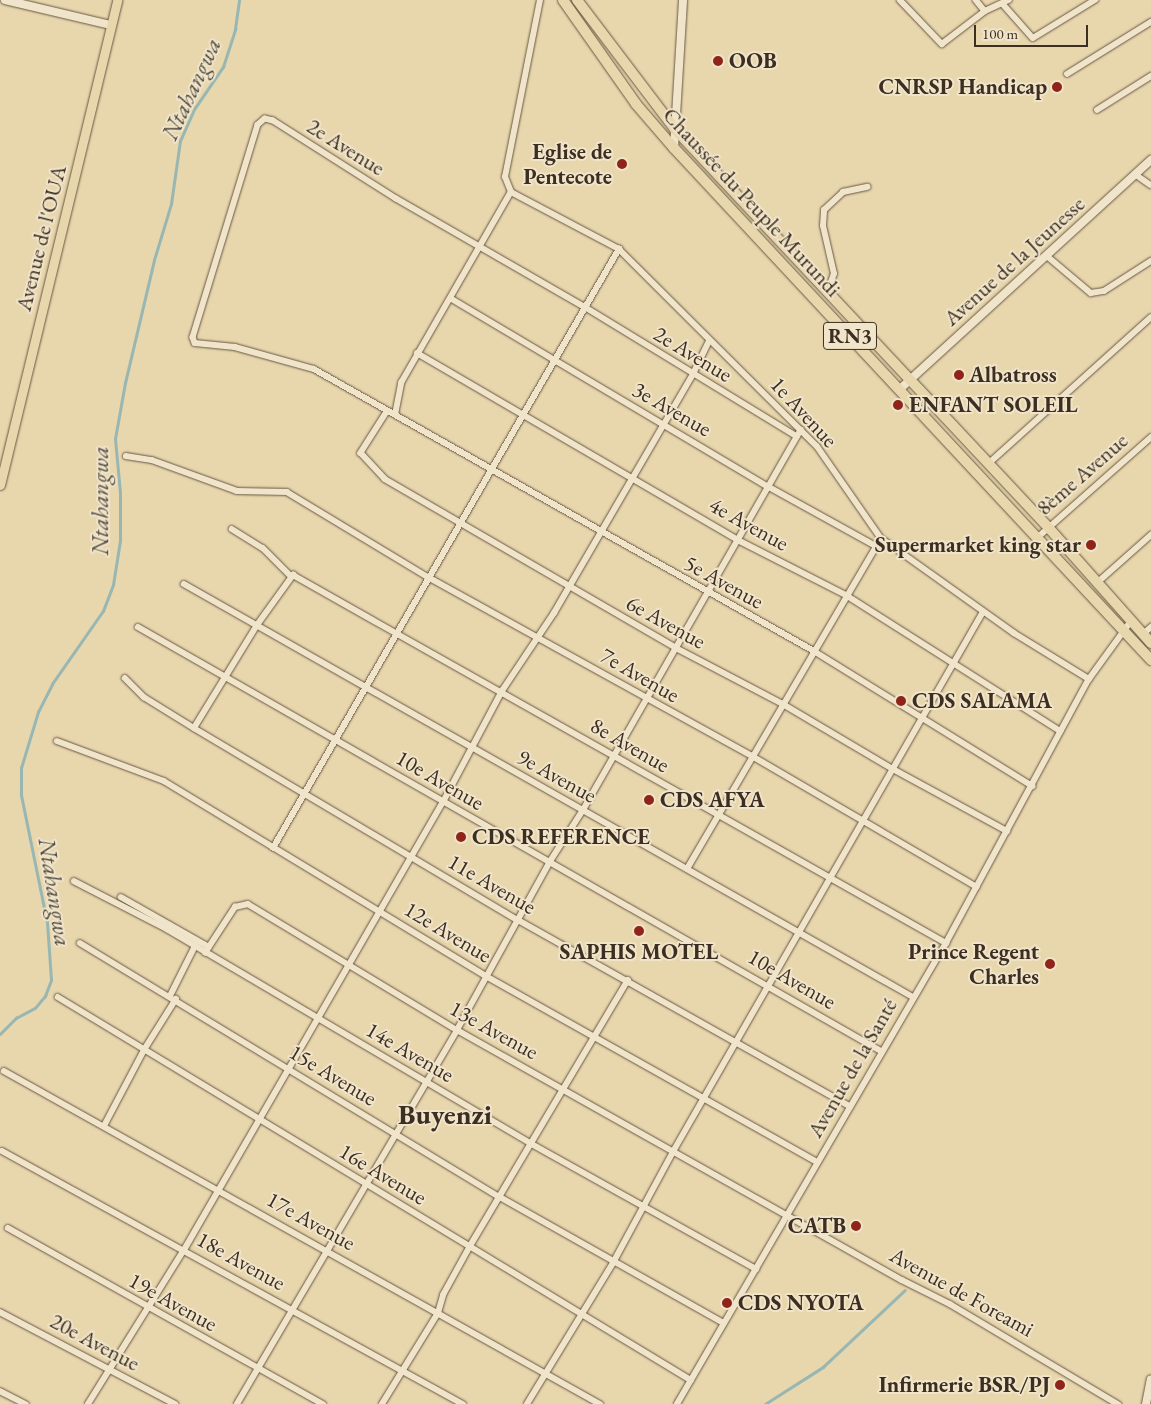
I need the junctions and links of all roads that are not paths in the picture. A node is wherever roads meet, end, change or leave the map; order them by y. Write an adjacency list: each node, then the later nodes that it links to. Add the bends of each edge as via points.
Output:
1 (5, 0): 14 (street)
2 (117, 0): 14 (main road, Avenue de l'OUA)
3 (540, 0): 24 (street, via 504,177)
4 (563, 0): 19 (highway, Chaussée du Peuple Murundi / RN3, via 636,104)
5 (577, 0): 18 (highway, Chaussée du Peuple Murundi / RN3)
6 (683, 0): 18 (street)
7 (900, 0): 12 (street, via 942,44)
8 (976, 0): 12 (street)
9 (1009, 0): 11 (street)
10 (1095, 0): 11 (street, via 1033,38)
11 (1002, 4): 12 (street)
12 (985, 11)
13 (1151, 22): 15 (street)
14 (111, 25): 50 (main road, Avenue de l'OUA)
15 (1067, 74)
16 (1151, 76): 17 (street)
17 (1097, 110)
18 (674, 128): 19 (street); 29 (highway, Chaussée du Peuple Murundi / RN3)
19 (674, 148): 38 (highway, Chaussée du Peuple Murundi / RN3)
20 (1151, 160): 21 (street, Avenue de la Jeunesse)
21 (1135, 174): 22 (street); 27 (street, Avenue de la Jeunesse)
22 (1151, 185)
23 (867, 187): 29 (street, via 843,192 824,210 823,226 834,274)
24 (511, 192): 25 (street); 26 (street, 1e Avenue)
25 (481, 248): 30 (street); 31 (street, 2e Avenue); 39 (street, 2e Avenue, via 273,121 265,119 258,125 192,337 198,344 235,347 314,369)
26 (619, 249): 31 (street); 33 (street, 1e Avenue)
27 (1046, 255): 28 (street, via 1091,292 1104,291); 37 (street, Avenue de la Jeunesse)
28 (1151, 261)
29 (828, 291): 37 (highway, Chaussée du Peuple Murundi / RN3)
30 (452, 299): 34 (street); 35 (street, 3e Avenue)
31 (584, 307): 35 (street); 36 (street, 2e Avenue)
32 (1151, 317): 47 (street)
33 (709, 340): 36 (street); 43 (street, 1e Avenue)
34 (418, 353): 40 (street, via 401,383); 41 (street, 4e Avenue)
35 (553, 362): 41 (street); 42 (street, 3e Avenue)
36 (693, 374): 42 (street); 44 (street, 2e Avenue)
37 (910, 379): 38 (street, Avenue de la Jeunesse); 47 (highway, Chaussée du Peuple Murundi / RN3)
38 (900, 389): 58 (highway, Chaussée du Peuple Murundi / RN3)
39 (387, 412): 40 (street, 2e Avenue); 52 (street, 6e Avenue, via 362,456 385,479)
40 (395, 415): 48 (street, 5e Avenue)
41 (523, 417): 48 (street); 49 (street, 4e Avenue)
42 (664, 424): 49 (street); 51 (street, 3e Avenue)
43 (801, 430): 44 (street); 57 (street, 1e Avenue, via 817,446)
44 (796, 437): 51 (street)
45 (1151, 437): 53 (street, 8ème Avenue)
46 (126, 456): 62 (street, 7e Avenue, via 152,460 237,491 287,492)
47 (988, 464): 53 (highway, Chaussée du Peuple Murundi / RN3)
48 (493, 472): 52 (street); 55 (street, 5e Avenue)
49 (632, 478): 55 (street); 59 (street, 4e Avenue)
50 (0, 485)
51 (769, 487): 59 (street); 60 (street, 3e Avenue)
52 (460, 525): 62 (street); 65 (street, 6e Avenue)
53 (1048, 527): 58 (street, 8ème Avenue); 63 (highway, Chaussée du Peuple Murundi / RN3)
54 (232, 529): 61 (street, 8e Avenue, via 264,548)
55 (599, 532): 65 (street); 66 (street, 5e Avenue)
56 (1151, 535): 63 (street)
57 (881, 538): 60 (street); 68 (street, 1e Avenue)
58 (1036, 538): 73 (highway, Chaussée du Peuple Murundi / RN3)
59 (738, 540): 66 (street); 67 (street, 4e Avenue)
60 (876, 546): 67 (street)
61 (294, 576): 70 (street); 74 (street, 8e Avenue)
62 (428, 577): 74 (street); 76 (street, 7e Avenue)
63 (1098, 582): 69 (highway, Chaussée du Peuple Murundi / RN3)
64 (184, 584): 70 (street, 9e Avenue)
65 (569, 587): 76 (street); 78 (street, 6e Avenue)
66 (708, 593): 78 (street); 79 (street, 5e Avenue)
67 (846, 595): 79 (street); 81 (street, 4e Avenue)
68 (983, 612): 81 (street); 84 (street, 1e Avenue)
69 (1131, 621): 73 (street, Avenue de la Santé); 75 (highway, Chaussée du Peuple Murundi / RN3)
70 (257, 625): 82 (street); 85 (street, 9e Avenue)
71 (138, 627): 82 (street, 10e Avenue)
72 (1151, 627): 75 (street)
73 (1123, 630): 80 (highway, Chaussée du Peuple Murundi / RN3); 84 (street, Avenue de la Santé)
74 (397, 631): 85 (street); 86 (street, 8e Avenue)
75 (1143, 634): 77 (highway, Chaussée du Peuple Murundi / RN3)
76 (539, 637): 86 (street, via 528,647); 87 (street, 7e Avenue)
77 (1151, 643)
78 (676, 648): 87 (street); 88 (street, 6e Avenue)
79 (814, 651): 88 (street); 89 (street, 5e Avenue)
80 (1151, 660)
81 (952, 665): 89 (street); 91 (street, 4e Avenue)
82 (225, 676): 90 (street); 92 (street, 10e Avenue)
83 (125, 678): 90 (street, 11e Avenue, via 144,696)
84 (1089, 679): 91 (street, Avenue de la Santé)
85 (366, 687): 92 (street); 94 (street, 9e Avenue)
86 (502, 691): 94 (street); 96 (street, 8e Avenue)
87 (646, 700): 95 (street, 7e Avenue); 96 (street)
88 (783, 704): 95 (street); 97 (street, 6e Avenue)
89 (922, 720): 97 (street); 98 (street, 5e Avenue)
90 (194, 728): 99 (street, 11e Avenue)
91 (1060, 731): 98 (street, Avenue de la Santé)
92 (335, 738): 99 (street); 100 (street, 10e Avenue)
93 (57, 741): 105 (street, 12e Avenue, via 164,781)
94 (472, 748): 100 (street); 101 (street, 9e Avenue)
95 (752, 756): 102 (street); 103 (street, 7e Avenue)
96 (614, 757): 101 (street); 102 (street, 8e Avenue)
97 (892, 769): 103 (street); 104 (street, 6e Avenue)
98 (1033, 786): 104 (street, Avenue de la Santé)
99 (305, 793): 105 (street); 106 (street, 11e Avenue)
100 (443, 802): 106 (street); 107 (street, 10e Avenue)
101 (583, 810): 107 (street); 108 (street, 9e Avenue)
102 (719, 814): 108 (street); 109 (street, 8e Avenue)
103 (863, 821): 109 (street); 111 (street, 7e Avenue)
104 (1007, 831): 111 (street, Avenue de la Santé)
105 (273, 848): 113 (street, 12e Avenue)
106 (411, 856): 113 (street); 114 (street, 11e Avenue)
107 (549, 863): 114 (street); 124 (street, 10e Avenue)
108 (687, 869): 115 (street, 9e Avenue)
109 (831, 877): 115 (street); 117 (street, 8e Avenue)
110 (74, 881): 118 (street, 14e Avenue)
111 (977, 887): 117 (street, Avenue de la Santé)
112 (120, 898): 119 (street)
113 (380, 911): 121 (street); 122 (street, 12e Avenue)
114 (518, 920): 122 (street); 123 (street, 11e Avenue)
115 (800, 931): 124 (street); 126 (street, 9e Avenue)
116 (80, 943): 127 (street, 15e Avenue)
117 (946, 943): 126 (street, Avenue de la Santé)
118 (195, 946): 120 (street, 14e Avenue); 127 (street)
119 (209, 947): 120 (street, 13e Avenue); 121 (street, 13e Avenue, via 235,907 248,904)
120 (205, 953): 128 (street, 14e Avenue)
121 (348, 966): 128 (street); 129 (street, 13e Avenue)
122 (486, 976): 129 (street); 130 (street, 12e Avenue)
123 (628, 980): 130 (street); 131 (street, 11e Avenue)
124 (769, 986): 131 (street); 133 (street, 10e Avenue)
125 (58, 997): 132 (street, 16e Avenue)
126 (914, 997): 133 (street, Avenue de la Santé)
127 (173, 998): 132 (street); 134 (street, 15e Avenue)
128 (317, 1020): 134 (street); 136 (street, 14e Avenue)
129 (457, 1030): 136 (street); 137 (street, 13e Avenue)
130 (596, 1038): 137 (street); 138 (street, 12e Avenue)
131 (737, 1041): 138 (street); 139 (street, 11e Avenue)
132 (144, 1050): 140 (street, 16e Avenue); 141 (street)
133 (881, 1051): 139 (street, Avenue de la Santé)
134 (289, 1068): 140 (street); 142 (street, 15e Avenue)
135 (4, 1071): 141 (street, 17e Avenue)
136 (427, 1082): 142 (street); 143 (street, 14e Avenue)
137 (564, 1088): 143 (street); 144 (street, 13e Avenue)
138 (706, 1098): 144 (street); 146 (street, 12e Avenue)
139 (850, 1106): 146 (street, Avenue de la Santé)
140 (259, 1119): 147 (street, 16e Avenue); 148 (street)
141 (104, 1126): 148 (street, 17e Avenue)
142 (396, 1134): 147 (street); 149 (street, 15e Avenue)
143 (530, 1142): 149 (street); 150 (street, 14e Avenue)
144 (674, 1150): 150 (street); 151 (street, 13e Avenue)
145 (2, 1151): 154 (street, 18e Avenue)
146 (817, 1162): 151 (street, Avenue de la Santé)
147 (366, 1184): 153 (street, 16e Avenue); 155 (street)
148 (218, 1189): 154 (street); 155 (street, 17e Avenue)
149 (500, 1197): 153 (street); 156 (street, 15e Avenue)
150 (645, 1207): 156 (street); 157 (street, 14e Avenue)
151 (787, 1213): 157 (street, Avenue de la Santé); 182 (street, Avenue de Foreami, via 1040,1356)
152 (8, 1228): 158 (street, 19e Avenue)
153 (470, 1246): 161 (street, via 443,1295); 162 (street, 16e Avenue)
154 (184, 1250): 158 (street); 159 (street, 18e Avenue)
155 (328, 1250): 159 (street); 161 (street, 17e Avenue)
156 (613, 1263): 162 (street); 163 (street, 15e Avenue)
157 (756, 1269): 163 (street, Avenue de la Santé)
158 (148, 1308): 165 (street, 19e Avenue); 166 (street)
159 (293, 1309): 164 (street, 18e Avenue); 165 (street)
160 (0, 1312): 166 (street, 20e Avenue)
161 (438, 1313): 164 (street); 167 (street, 17e Avenue)
162 (582, 1314): 167 (street); 169 (street, 16e Avenue)
163 (724, 1323): 169 (street, Avenue de la Santé)
164 (402, 1368): 177 (street); 178 (street, 18e Avenue)
165 (258, 1369): 175 (street); 176 (street, 19e Avenue)
166 (109, 1370): 173 (street); 174 (street, 20e Avenue)
167 (546, 1374): 179 (street); 180 (street, 17e Avenue)
168 (1151, 1379): 171 (street)
169 (691, 1380): 181 (street, Avenue de la Santé)
170 (0, 1391): 172 (street)
171 (1149, 1397): 183 (street)
172 (26, 1404)
173 (88, 1404)
174 (174, 1404)
175 (237, 1404)
176 (323, 1404)
177 (382, 1404)
178 (463, 1404)
179 (528, 1404)
180 (600, 1404)
181 (677, 1404)
182 (1118, 1404)
183 (1146, 1404)

